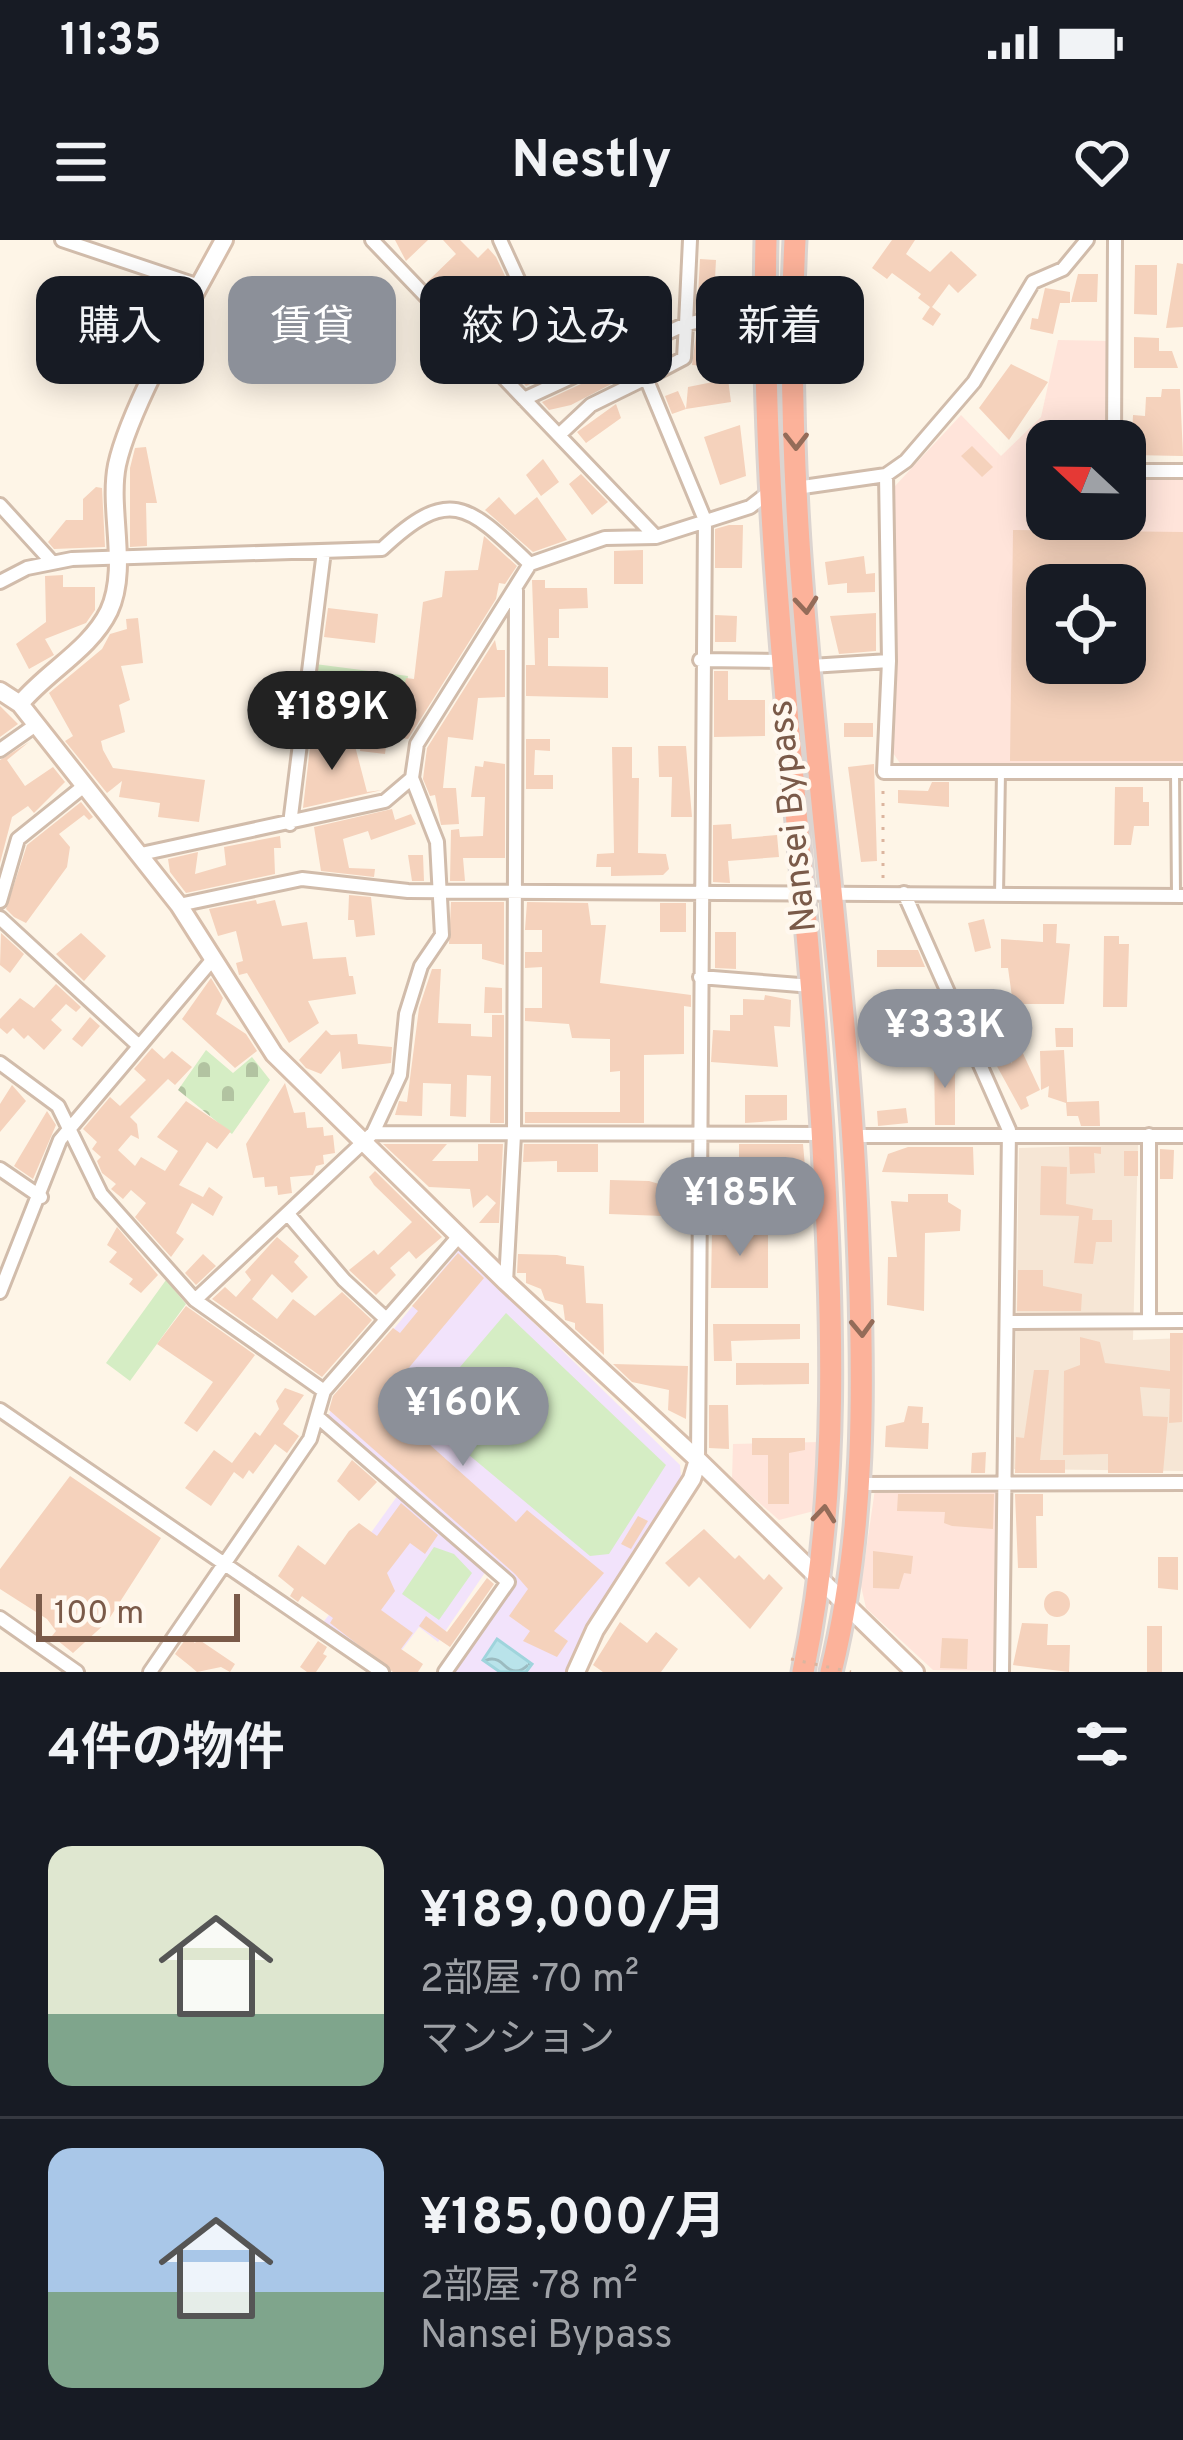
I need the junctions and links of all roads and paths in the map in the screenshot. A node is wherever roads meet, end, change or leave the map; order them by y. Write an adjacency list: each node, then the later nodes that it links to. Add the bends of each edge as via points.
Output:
1 (62, 240): 10 (street)
2 (224, 240): 13 (main road)
3 (372, 240): 23 (street)
4 (500, 240): 11 (street)
5 (690, 240): 15 (street)
6 (766, 240): 12 (highway, Nansei Bypass)
7 (795, 240): 29 (highway, Nansei Bypass, one-way to 29)
8 (1088, 240): 28 (street, via 1063,269 1033,282 974,382)
9 (1114, 240): 24 (street)
10 (170, 276)
11 (516, 276)
12 (766, 276)
13 (204, 278)
14 (696, 322): 15 (street)
15 (686, 324): 16 (street); 17 (street, via 684,358)
16 (672, 330)
17 (672, 364)
18 (155, 384): 35 (main road, via 117,465)
19 (556, 384): 23 (street)
20 (633, 384): 25 (street, via 591,404)
21 (648, 384): 32 (street)
22 (766, 384): 30 (highway, Nansei Bypass)
23 (524, 399): 25 (street)
24 (1114, 420)
25 (559, 435): 33 (street)
26 (1146, 471): 27 (street)
27 (1183, 471)
28 (886, 475): 29 (street); 42 (street)
29 (796, 488): 43 (highway, Nansei Bypass, one-way to 43)
30 (768, 493): 32 (street); 41 (highway, Nansei Bypass)
31 (0, 505): 36 (street)
32 (705, 520): 33 (street); 40 (street)
33 (656, 537): 37 (street, via 605,538)
34 (324, 551): 35 (street); 37 (street, via 382,549 423,512 452,508); 53 (street)
35 (114, 558): 36 (street); 45 (main road, via 108,613)
36 (52, 562): 38 (street)
37 (530, 564): 39 (street)
38 (0, 582)
39 (516, 588): 51 (street, via 417,744); 55 (street)
40 (700, 660): 41 (street); 57 (street)
41 (783, 661): 58 (highway, Nansei Bypass)
42 (889, 661): 43 (street); 48 (street)
43 (812, 666): 61 (highway, Nansei Bypass)
44 (0, 691): 45 (main road)
45 (20, 704): 46 (main road)
46 (37, 724): 47 (street); 52 (main road)
47 (0, 750)
48 (884, 772): 49 (street); 59 (path)
49 (1000, 772): 50 (street); 62 (lane)
50 (1179, 772): 63 (lane)
51 (412, 778): 53 (street, via 385,801); 56 (street, via 437,842)
52 (84, 786): 54 (main road); 64 (street, via 18,839)
53 (290, 824): 54 (street)
54 (141, 854): 65 (main road)
55 (514, 889): 56 (street); 57 (street); 75 (street)
56 (439, 890): 65 (street, via 302,879); 77 (street, via 442,935 421,966 400,1076)
57 (701, 891): 58 (street); 68 (street)
58 (806, 892): 61 (street); 69 (highway, Nansei Bypass)
59 (883, 893): 60 (street); 61 (street)
60 (904, 893): 62 (street); 76 (street)
61 (836, 894): 78 (highway, Nansei Bypass)
62 (998, 895): 63 (street)
63 (1179, 896)
64 (0, 901)
65 (179, 905): 67 (main road)
66 (0, 918): 70 (street)
67 (213, 959): 70 (street); 77 (main road, via 274,1054)
68 (700, 977): 69 (street); 73 (street)
69 (814, 986): 74 (highway, Nansei Bypass)
70 (139, 1046): 72 (street)
71 (0, 1063): 72 (street, via 58,1106)
72 (70, 1126): 82 (street); 87 (street, via 101,1194)
73 (698, 1132): 74 (street); 75 (street); 95 (street)
74 (822, 1134): 100 (highway, Nansei Bypass, one-way to 74, via 834,1337)
75 (514, 1135): 77 (street); 85 (street)
76 (1009, 1135): 78 (street); 79 (street); 89 (street)
77 (369, 1136): 83 (street); 84 (main road)
78 (856, 1136): 98 (highway, Nansei Bypass, one-way to 98)
79 (1149, 1136): 80 (street); 90 (street)
80 (1183, 1136)
81 (0, 1169): 82 (street)
82 (41, 1197): 86 (street)
83 (288, 1214): 87 (street); 88 (street)
84 (459, 1236): 85 (main road); 88 (street)
85 (506, 1282): 95 (main road)
86 (0, 1292)
87 (195, 1300): 92 (street)
88 (385, 1318): 92 (street)
89 (1008, 1322): 90 (street); 96 (street)
90 (1149, 1322): 91 (street)
91 (1183, 1322)
92 (324, 1391): 94 (street)
93 (0, 1410): 99 (street)
94 (320, 1418): 99 (street); 109 (street, via 508,1582)
95 (698, 1460): 100 (main road); 104 (main road)
96 (1004, 1483): 97 (street); 98 (street); 112 (street)
97 (1183, 1483)
98 (859, 1484): 101 (highway, Nansei Bypass)
99 (224, 1565): 107 (street); 108 (street)
100 (818, 1574): 101 (main road); 103 (highway, Nansei Bypass)
101 (844, 1601): 105 (main road); 110 (highway, Nansei Bypass)
102 (0, 1618): 106 (street)
103 (797, 1665): 111 (path, bridge)
104 (581, 1669)
105 (913, 1671)
106 (77, 1672)
107 (150, 1672)
108 (382, 1672)
109 (445, 1672)
110 (831, 1672)
111 (851, 1672)
112 (1002, 1672)

